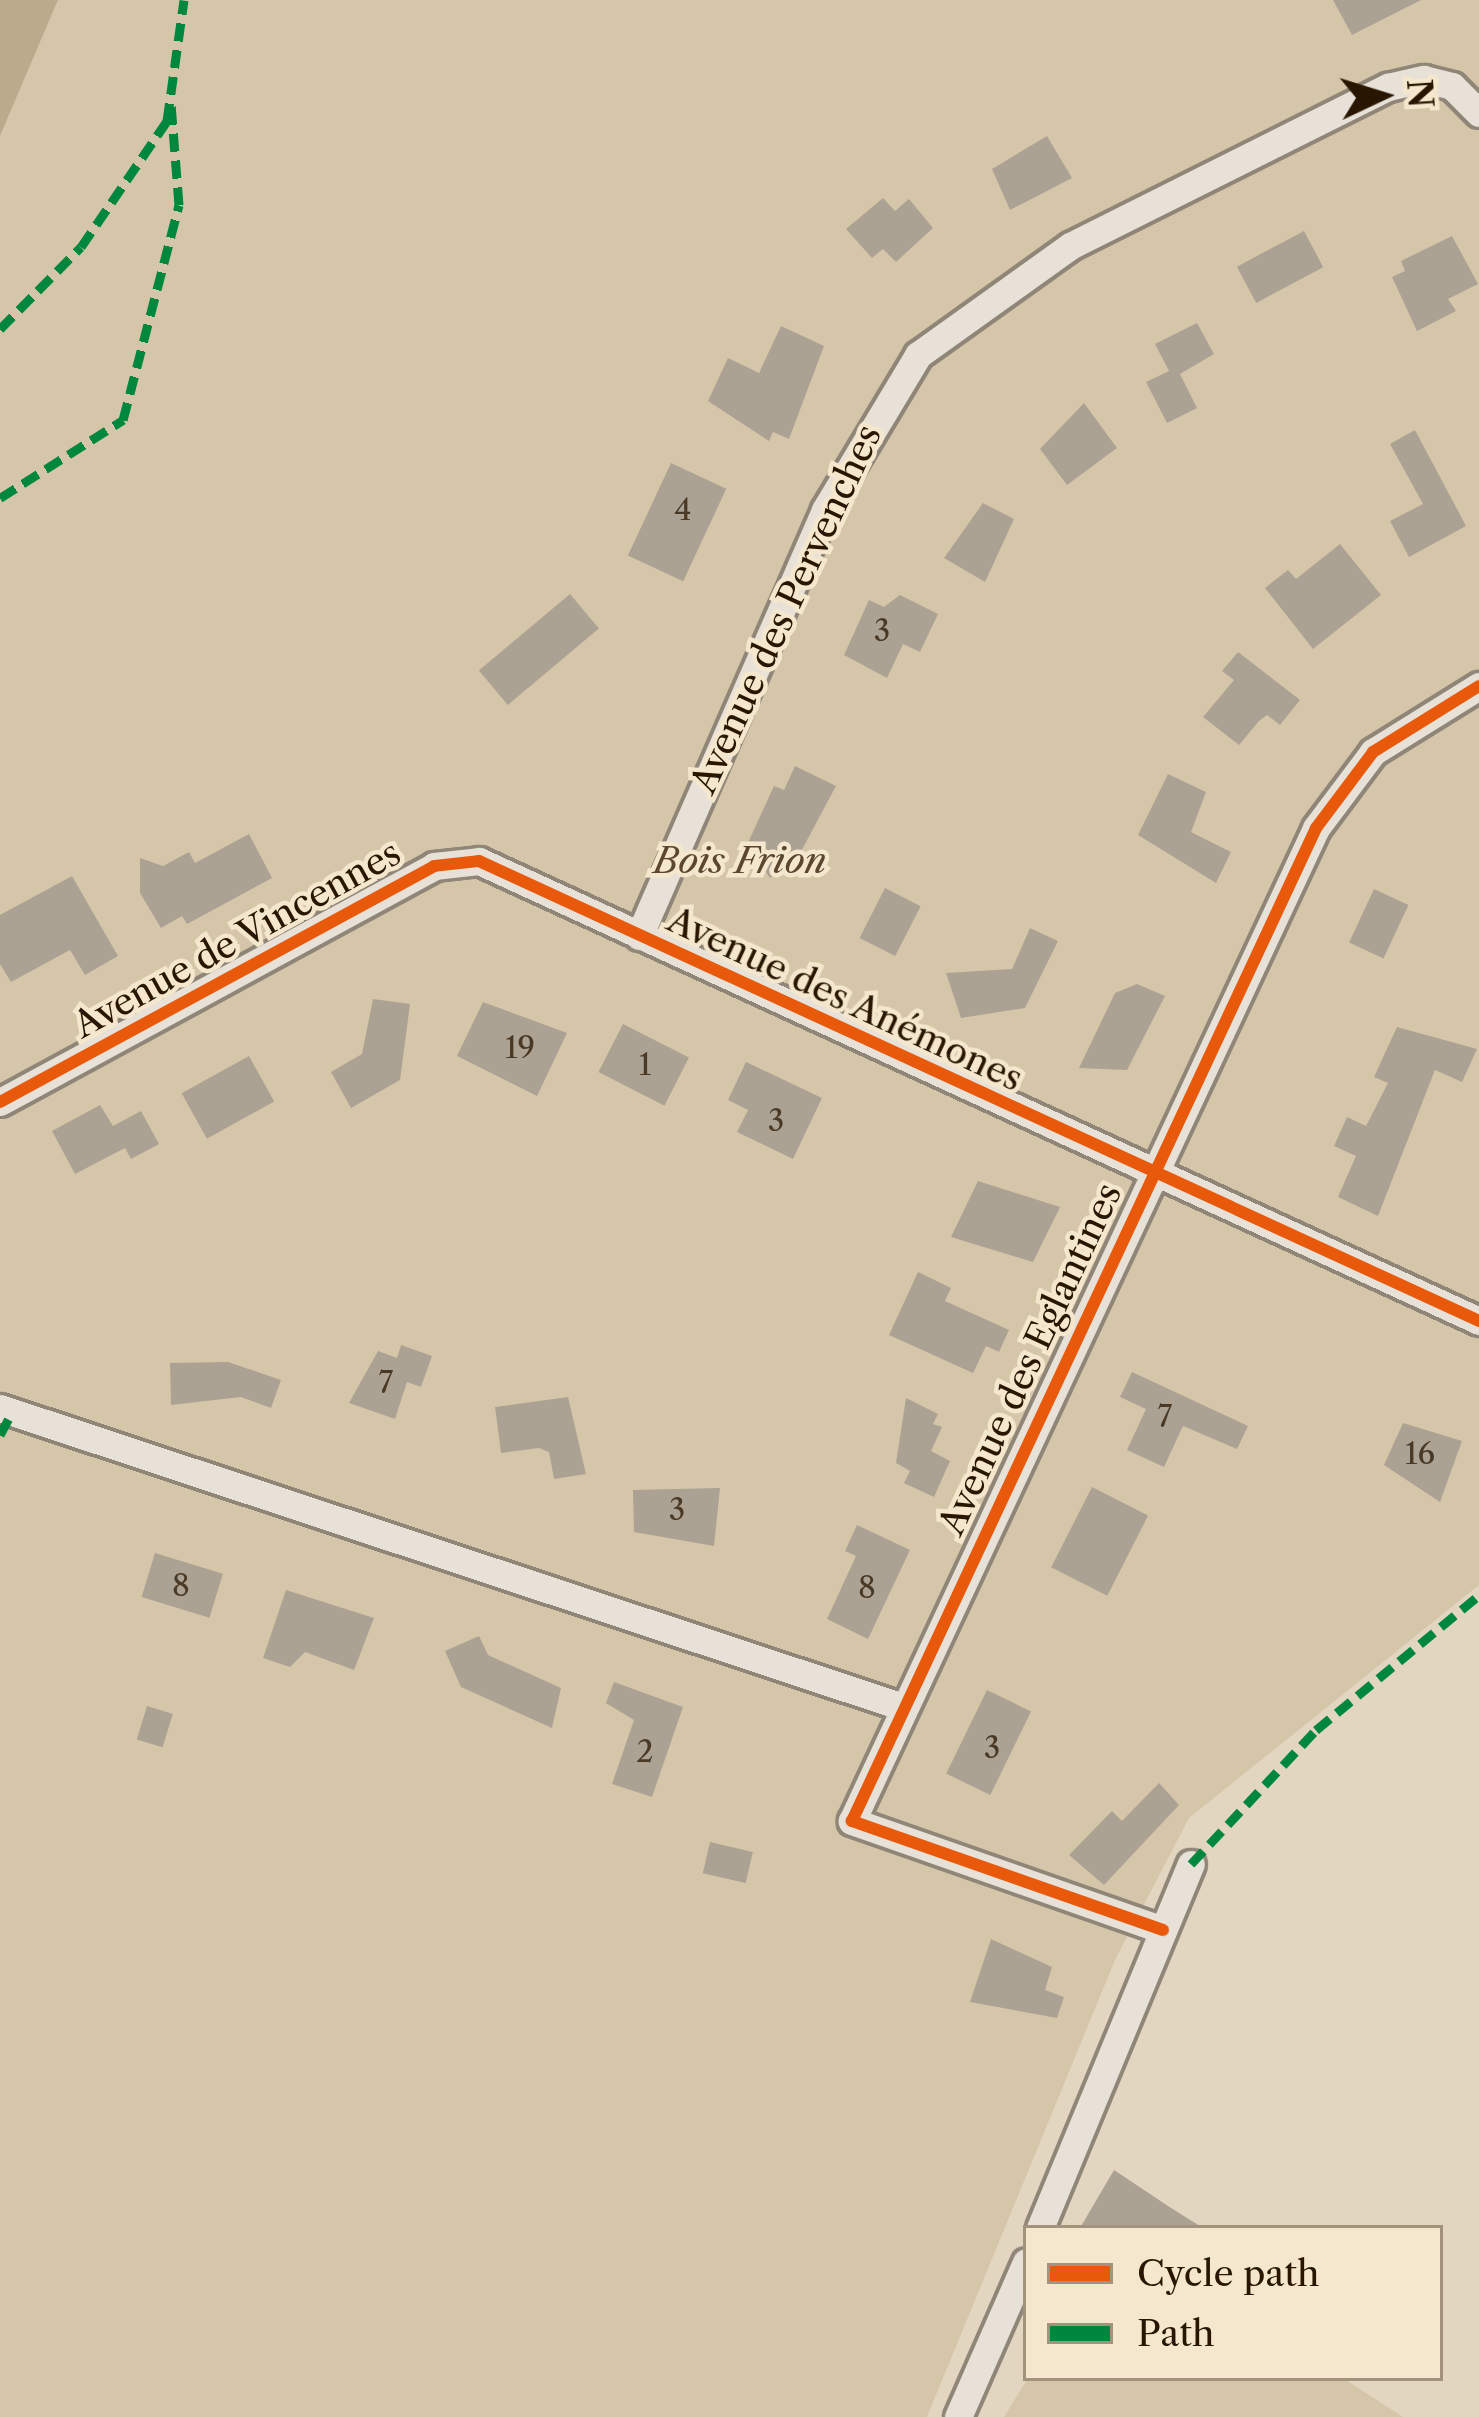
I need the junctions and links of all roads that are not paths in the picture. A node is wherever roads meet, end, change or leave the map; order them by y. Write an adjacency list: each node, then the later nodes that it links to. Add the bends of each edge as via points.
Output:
1 (1479, 113): 3 (street, Avenue des Pervenches, via 1452,86 1424,79 1388,87 1070,246 933,341 886,397 825,510)
2 (1479, 686): 5 (street, Avenue des Eglantines, via 1373,752 1342,786)
3 (639, 936): 4 (street, Avenue de Vincennes, via 457,859); 5 (street, Avenue des Anémones)
4 (0, 1102)
5 (1150, 1176): 6 (street, Avenue des Anémones); 8 (street, Avenue des Eglantines)
6 (1479, 1321)
7 (0, 1408): 8 (street)
8 (903, 1707): 10 (street, Avenue des Eglantines, via 852,1821)
9 (1191, 1864): 10 (street)
10 (1163, 1930): 11 (street)
11 (1041, 2225)
12 (1023, 2269): 13 (street)
13 (958, 2417)

